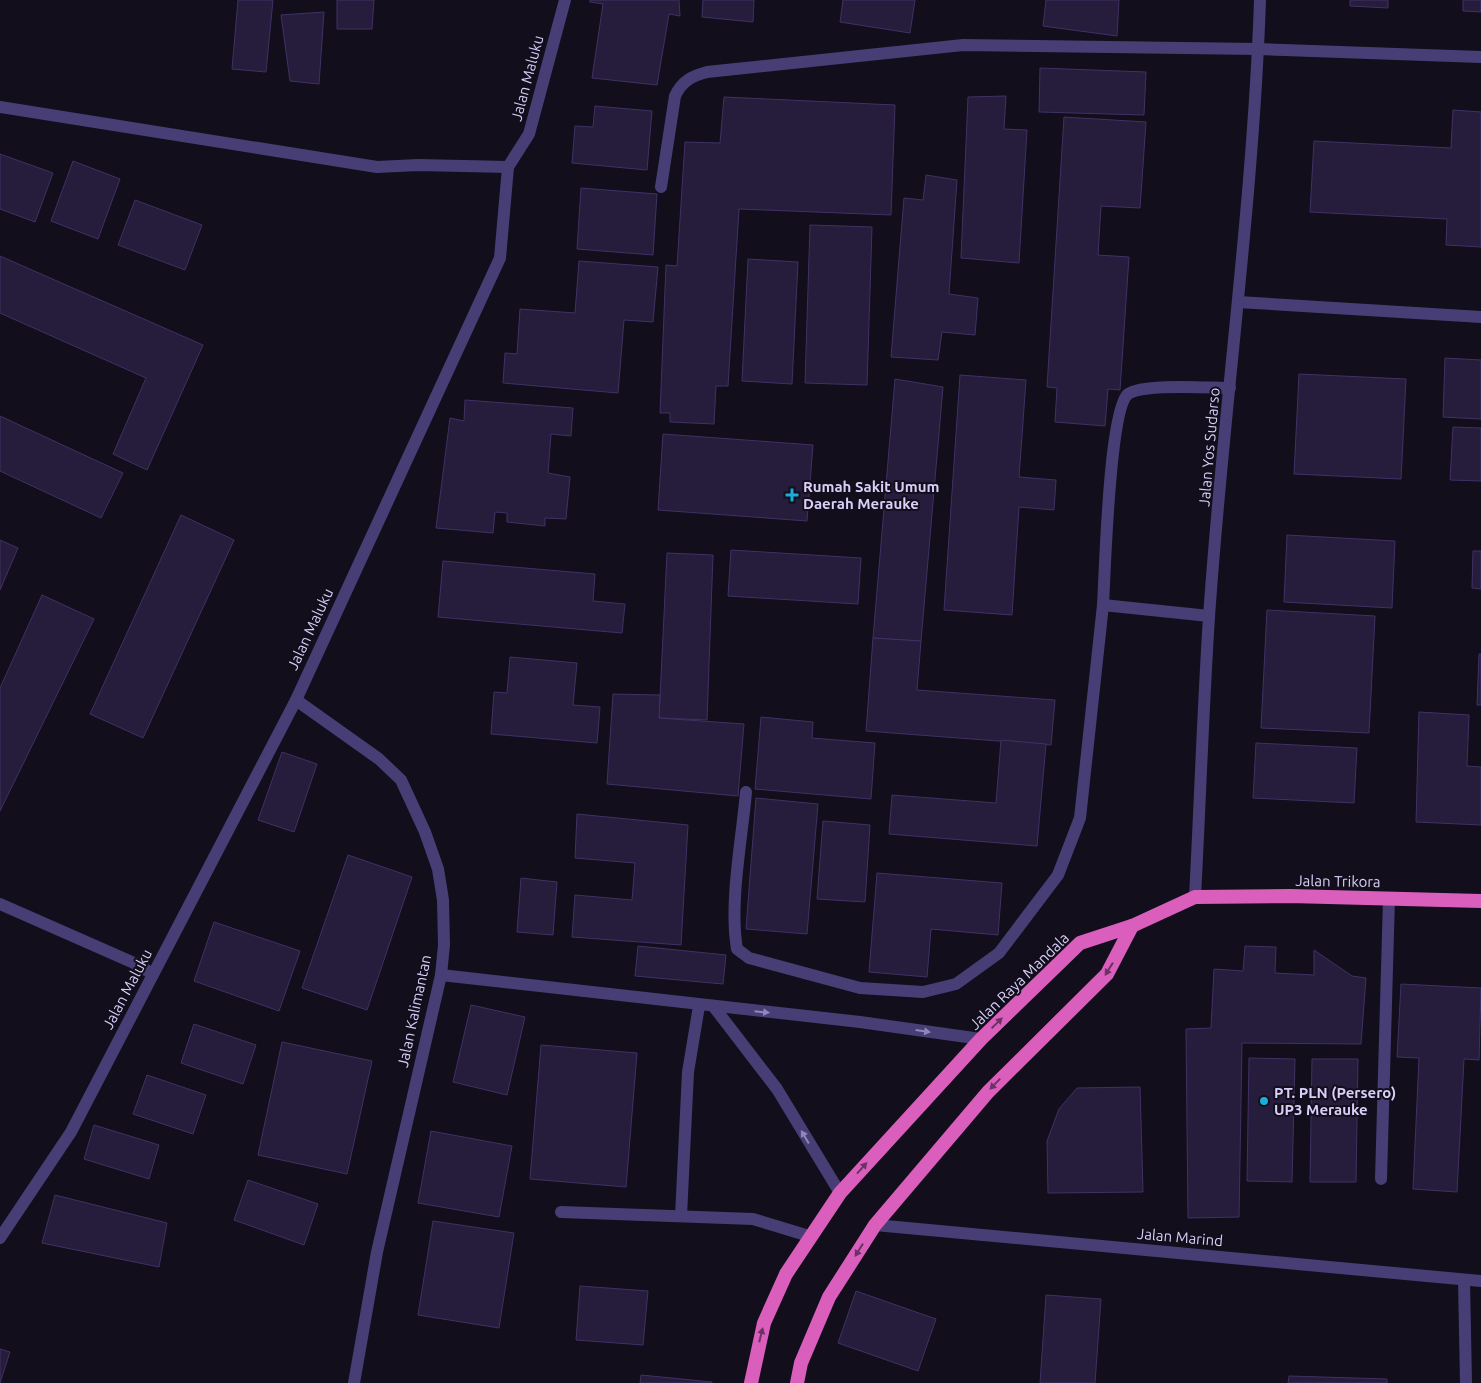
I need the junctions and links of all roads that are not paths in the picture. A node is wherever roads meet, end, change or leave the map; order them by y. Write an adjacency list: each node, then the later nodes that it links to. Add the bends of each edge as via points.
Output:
1 (564, 0): 6 (street, Jalan Maluku, via 529,134)
2 (1260, 0): 3 (street, Jalan Yos Sudarso)
3 (1258, 49): 4 (street); 7 (street, via 963,45 707,72 693,76 680,86 675,96); 8 (street, Jalan Yos Sudarso)
4 (1481, 57)
5 (0, 107): 6 (street, via 377,167)
6 (508, 167): 13 (street, Jalan Maluku, via 500,258)
7 (661, 187)
8 (1238, 302): 9 (street); 10 (street, Jalan Yos Sudarso)
9 (1481, 317)
10 (1230, 388): 11 (street, via 1144,388 1128,394 1121,406 1111,474); 12 (street, Jalan Yos Sudarso)
11 (1103, 605): 12 (street); 14 (street, via 1080,818 1058,876 998,953 956,984 923,992 860,988 749,958 737,949 735,908)
12 (1209, 616): 15 (street, Jalan Yos Sudarso)
13 (296, 700): 20 (street, Jalan Maluku); 21 (street, Jalan Kalimantan, via 379,759 401,780 438,869 443,918)
14 (746, 792)
15 (1195, 897): 16 (highway, Jalan Trikora); 19 (highway, Jalan Raya Mandala)
16 (1389, 898): 17 (highway, Jalan Trikora); 25 (street)
17 (1481, 901)
18 (0, 904): 20 (street)
19 (1132, 926): 24 (highway, Jalan Raya Mandala, one-way to 19, via 1080,943); 29 (highway, one-way to 29, via 1107,974 988,1092)
20 (154, 974): 31 (street, Jalan Maluku, via 71,1132)
21 (441, 975): 22 (street); 34 (street, Jalan Kalimantan, via 377,1252)
22 (699, 1006): 23 (street); 28 (street, via 688,1072)
23 (714, 1007): 24 (street, one-way to 24, via 860,1022); 26 (street, one-way to 23, via 777,1089)
24 (981, 1040): 26 (highway, Jalan Raya Mandala, one-way to 24)
25 (1381, 1179)
26 (840, 1193): 30 (highway, Jalan Raya Mandala)
27 (560, 1212): 28 (street)
28 (681, 1216): 30 (street, via 753,1220)
29 (875, 1225): 32 (street, Jalan Marind); 36 (highway, one-way to 36, via 830,1297 801,1363)
30 (809, 1236): 35 (highway, Jalan Raya Mandala, one-way to 30, via 764,1323 786,1274)
31 (0, 1238)
32 (1464, 1280): 33 (street, Jalan Marind); 37 (street)
33 (1481, 1281)
34 (354, 1383)
35 (751, 1383)
36 (797, 1383)
37 (1466, 1383)

